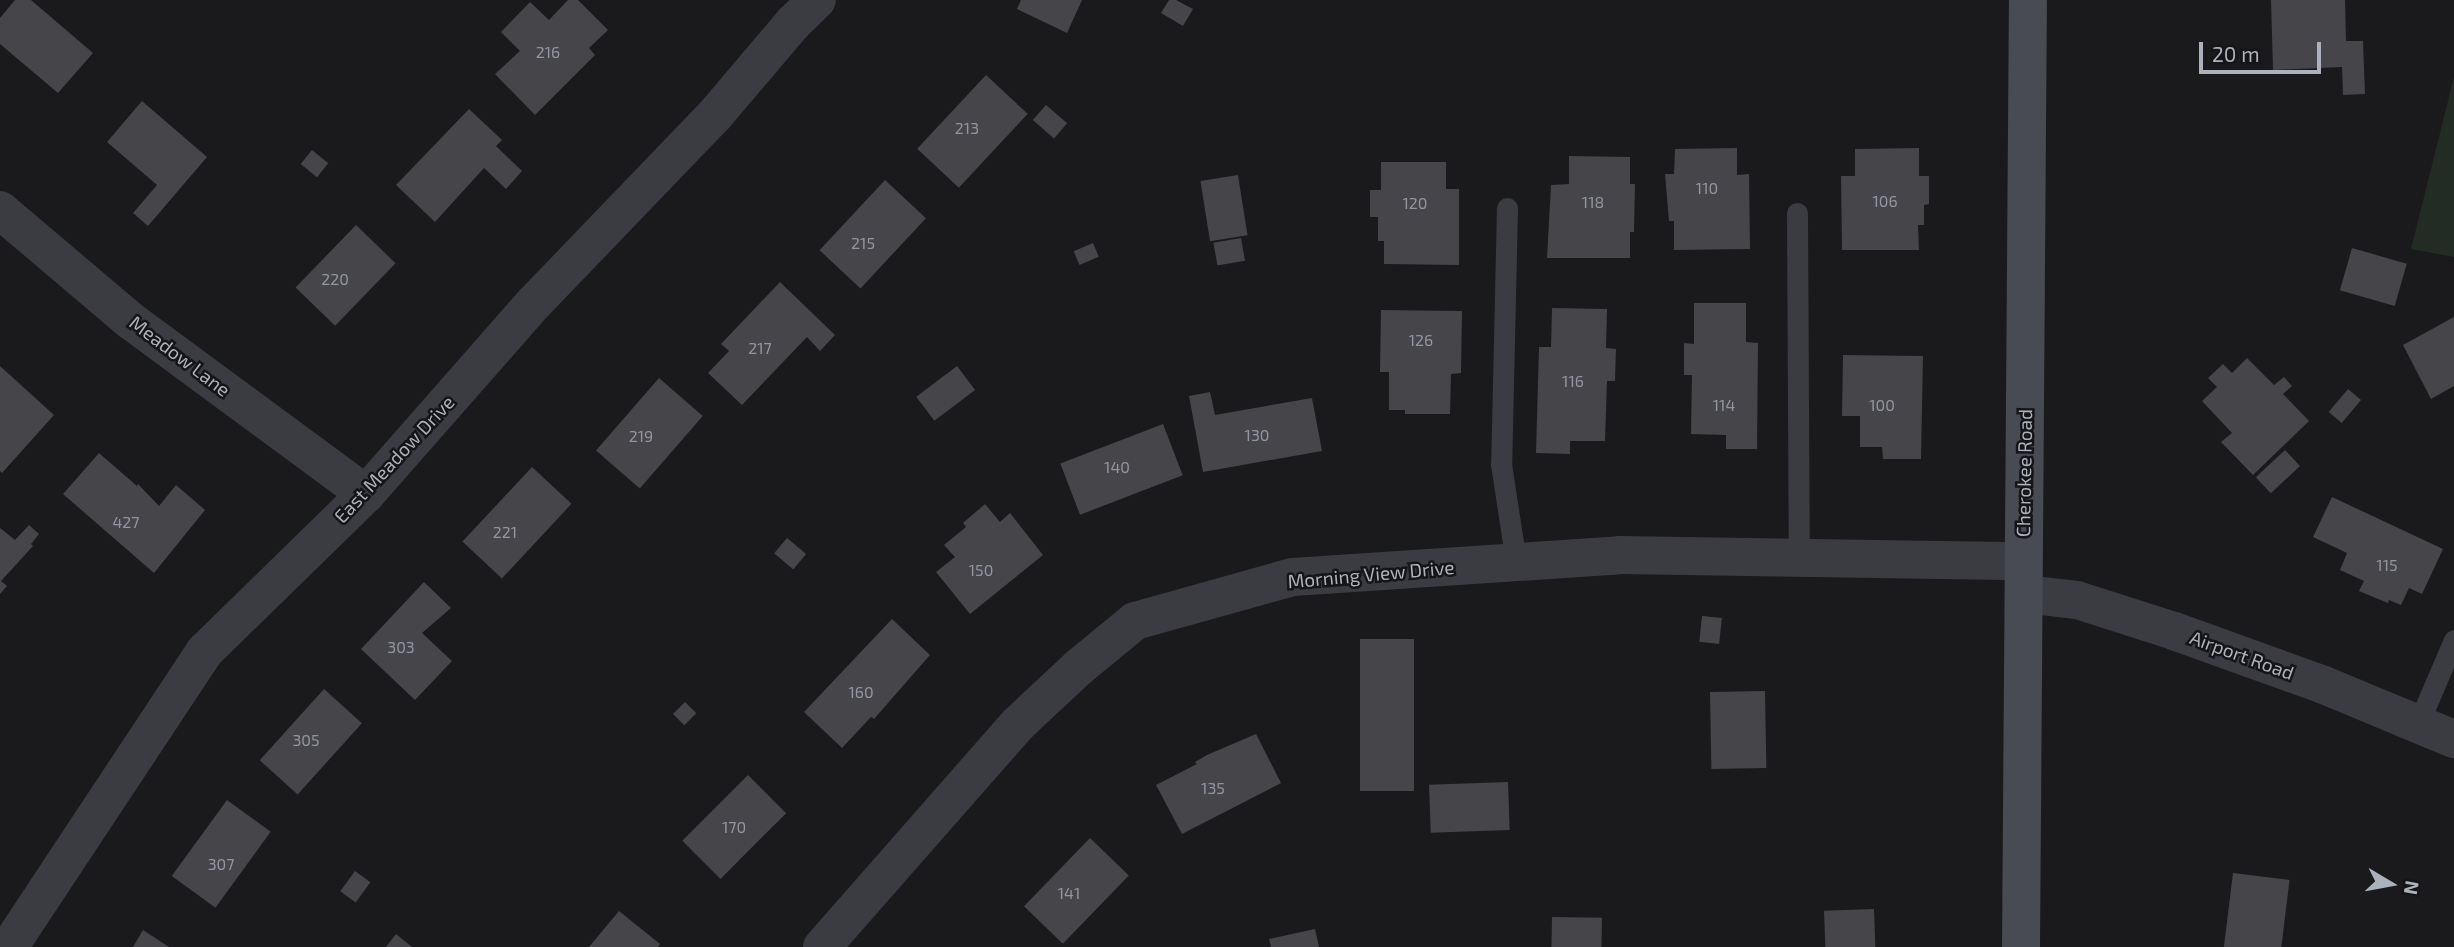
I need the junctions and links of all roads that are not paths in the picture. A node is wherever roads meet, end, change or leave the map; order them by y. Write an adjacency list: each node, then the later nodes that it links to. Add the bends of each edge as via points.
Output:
1 (817, 0): 6 (street, East Meadow Drive, via 715,115 534,303)
2 (2028, 0): 9 (main road, Cherokee Road)
3 (1507, 208): 8 (lane, via 1501,464)
4 (0, 210): 6 (street, Meadow Lane, via 131,321)
5 (1797, 214): 7 (lane)
6 (366, 494): 13 (street, East Meadow Drive, via 204,652)
7 (1799, 559): 8 (street, Morning View Drive, via 1620,555); 9 (street, Morning View Drive)
8 (1517, 562): 14 (street, Morning View Drive, via 1293,577 1135,621 1018,724)
9 (2023, 577): 11 (street, Airport Road); 15 (main road, Cherokee Road)
10 (2454, 640): 11 (lane)
11 (2418, 724): 12 (street, Airport Road)
12 (2454, 739)
13 (9, 947)
14 (821, 947)
15 (2021, 947)

